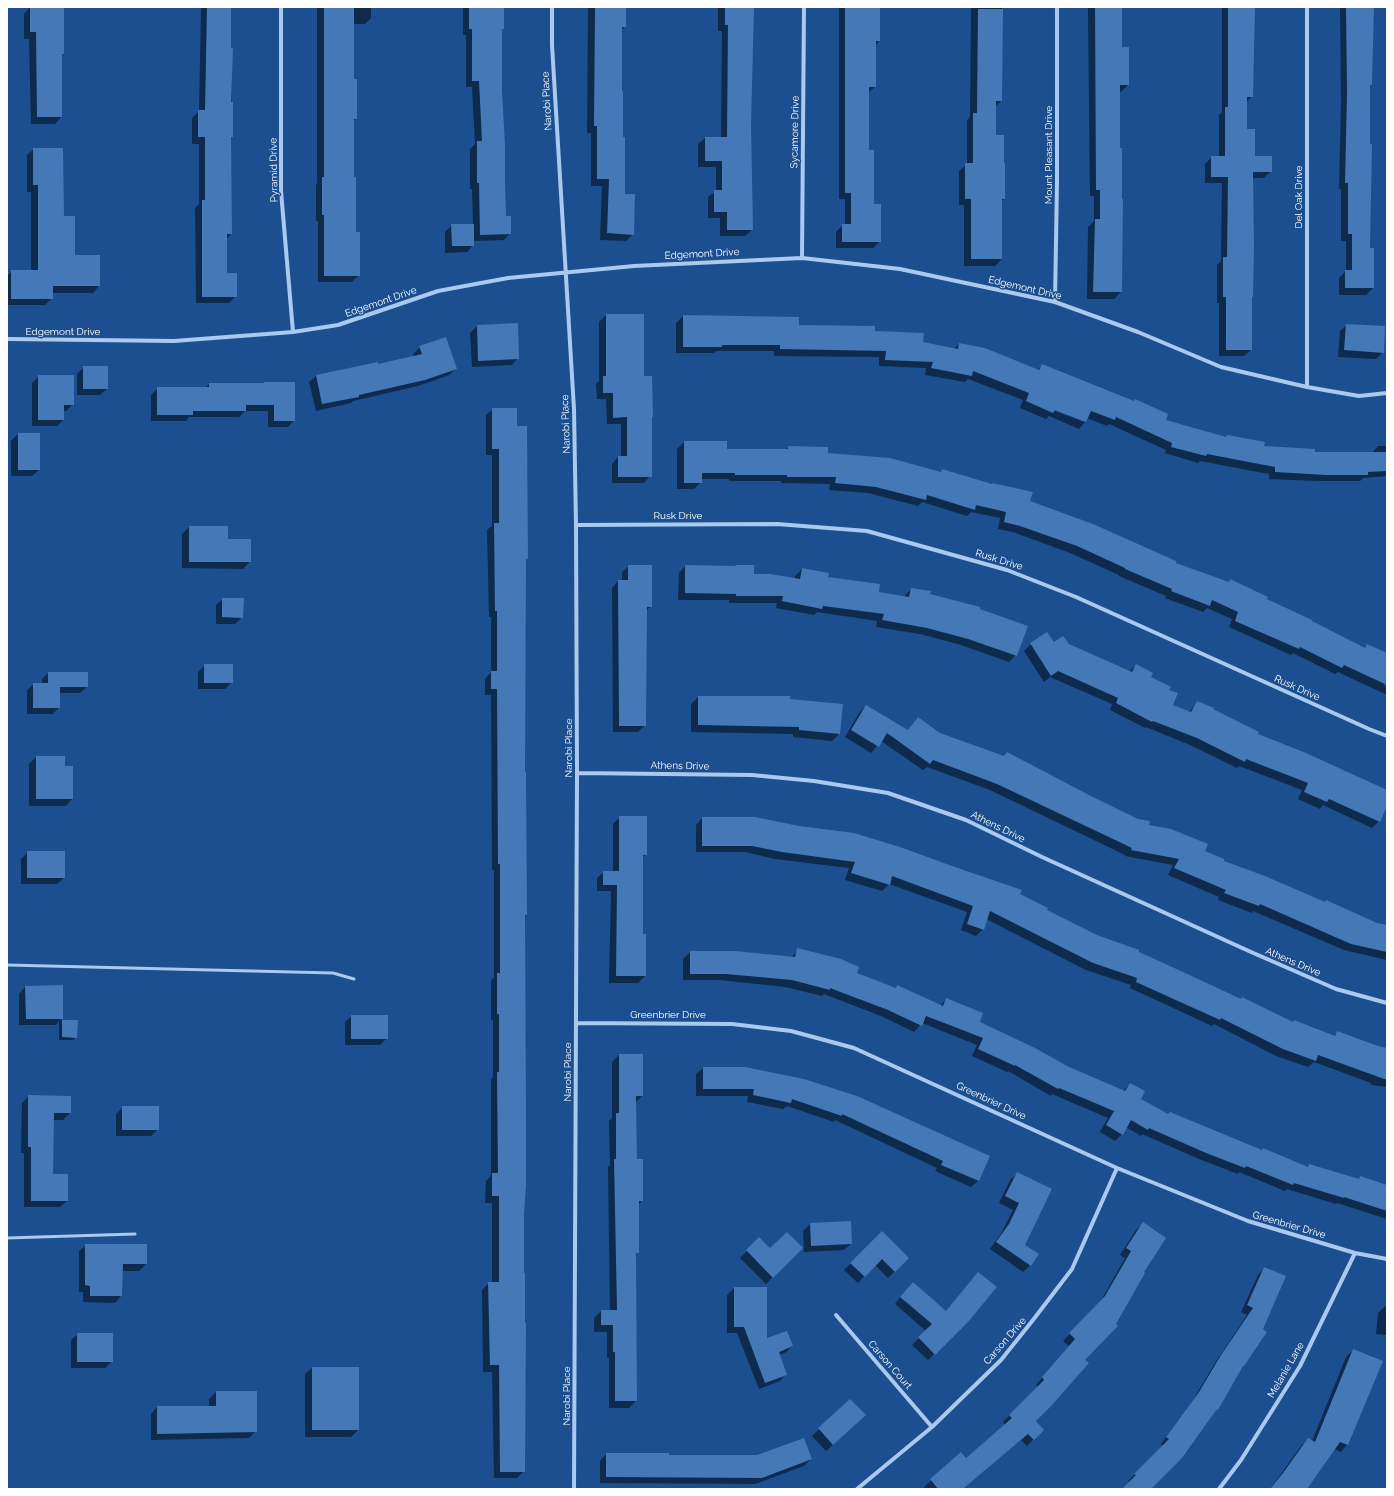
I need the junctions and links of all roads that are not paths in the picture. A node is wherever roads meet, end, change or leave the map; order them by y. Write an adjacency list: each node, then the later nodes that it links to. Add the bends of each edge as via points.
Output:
1 (281, 7): 9 (street, Pyramid Drive, via 282,191)
2 (552, 7): 7 (street, Narobi Place, via 552,53)
3 (804, 7): 6 (street, Sycamore Drive)
4 (1057, 7): 8 (street, Mount Pleasant Drive, via 1058,181)
5 (1307, 7): 11 (street, Del Oak Drive)
6 (802, 258): 7 (street, Edgemont Drive, via 634,266); 8 (street, Edgemont Drive, via 900,269)
7 (566, 273): 9 (street, Edgemont Drive, via 508,278 438,291 338,324); 13 (street, Narobi Place, via 574,409)
8 (1055, 302): 11 (street, Edgemont Drive, via 1138,332 1221,367)
9 (293, 332): 10 (street, Edgemont Drive, via 174,341)
10 (7, 339)
11 (1307, 387): 12 (street, Edgemont Drive, via 1359,396)
12 (1387, 393)
13 (576, 525): 14 (street, Rusk Drive, via 777,524 867,531 1007,570 1076,597); 15 (street, Narobi Place)
14 (1387, 736)
15 (577, 773): 18 (street, Athens Drive, via 752,775 814,781 888,793 966,820 1050,861 1336,989); 19 (street, Narobi Place)
16 (7, 964): 17 (lane, via 333,973)
17 (354, 979)
18 (1387, 1003)
19 (576, 1023): 20 (street, Greenbrier Drive, via 732,1024 790,1031 854,1048); 27 (street, Narobi Place)
20 (1117, 1168): 23 (street, Greenbrier Drive, via 1248,1221); 26 (street, Carson Drive, via 1072,1268 1001,1360)
21 (134, 1234): 22 (lane)
22 (7, 1238)
23 (1355, 1253): 24 (street, Greenbrier Drive); 29 (street, Melanie Lane, via 1300,1366 1241,1460)
24 (1387, 1259)
25 (836, 1315): 26 (street, Carson Court)
26 (932, 1427): 28 (street, Carson Drive)
27 (574, 1489)
28 (857, 1489)
29 (1219, 1489)

